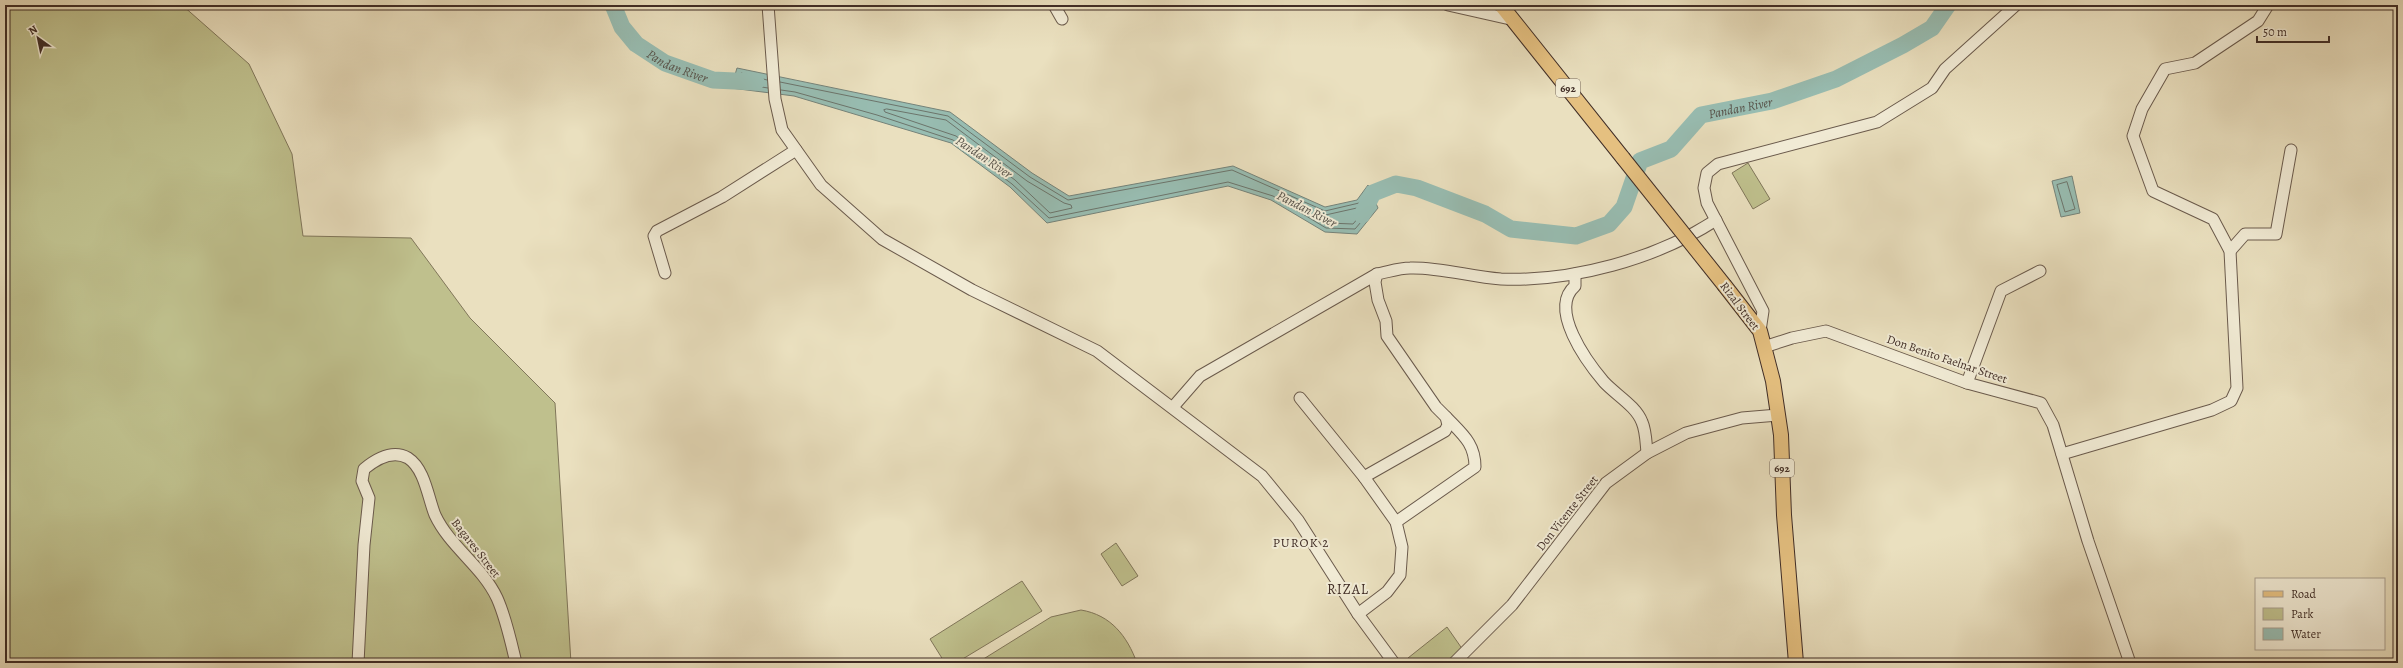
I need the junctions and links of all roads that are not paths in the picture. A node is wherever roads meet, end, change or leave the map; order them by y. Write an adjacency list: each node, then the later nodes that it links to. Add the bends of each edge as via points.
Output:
1 (768, 5): 9 (street, via 775,99 782,130)
2 (1054, 5): 7 (street)
3 (1448, 5): 8 (street)
4 (1501, 5): 8 (main road, 692)
5 (2016, 5): 11 (street, via 1944,69 1932,88 1877,122 1718,164 1707,173 1704,188 1707,203)
6 (2268, 5): 12 (street, via 2258,22 2195,63 2165,69 2142,109 2133,136 2153,191 2213,219)
7 (1062, 19)
8 (1510, 19): 17 (main road, Rizal Street / 692, bridge)
9 (796, 150): 14 (street, via 722,197 657,231 654,236); 21 (street, via 821,185 882,239 972,290 1097,351)
10 (2291, 150): 12 (street, via 2276,234 2245,234)
11 (1716, 220): 16 (street, via 1702,229 1636,258); 17 (street, via 1763,311)
12 (2230, 251): 25 (street, via 2237,388 2231,401 2212,410)
13 (2040, 271): 19 (street, via 2001,291)
14 (664, 273)
15 (1377, 274): 16 (street, via 1410,268 1503,279); 21 (street, via 1200,376); 23 (street, via 1375,282 1386,321 1387,336 1436,407)
16 (1575, 274): 24 (street, via 1575,286 1567,295 1565,313 1570,326 1586,358 1605,383 1642,422)
17 (1760, 331): 18 (main road, Rizal Street / 692)
18 (1764, 347): 19 (street, Don Benito Faelnar Street, via 1826,331); 22 (main road, Rizal Street / 692)
19 (1967, 382): 25 (street, Don Benito Faelnar Street, via 2041,403 2053,425)
20 (1300, 398): 26 (street)
21 (1173, 407): 28 (street, via 1262,476 1298,520)
22 (1778, 415): 24 (street, Don Vicente Street, via 1742,418 1714,424 1686,433); 33 (main road, Rizal Street / 692)
23 (1446, 417): 26 (street, via 1448,425 1445,431); 27 (street, via 1469,442 1475,453 1475,468)
24 (1647, 453): 32 (street, Don Vicente Street, via 1606,483 1512,604)
25 (2062, 454): 34 (street, Don Benito Faelnar Street)
26 (1364, 477): 27 (street)
27 (1396, 522): 28 (street, via 1402,547 1400,574 1388,592)
28 (1358, 614): 31 (street)
29 (358, 663): 30 (street, Bagares Street, via 369,498 362,481 364,469 377,459 396,454 409,459 420,473 435,516 447,536 477,568 497,598)
30 (516, 663)
31 (1394, 663)
32 (1454, 663)
33 (1796, 663)
34 (2130, 663)

